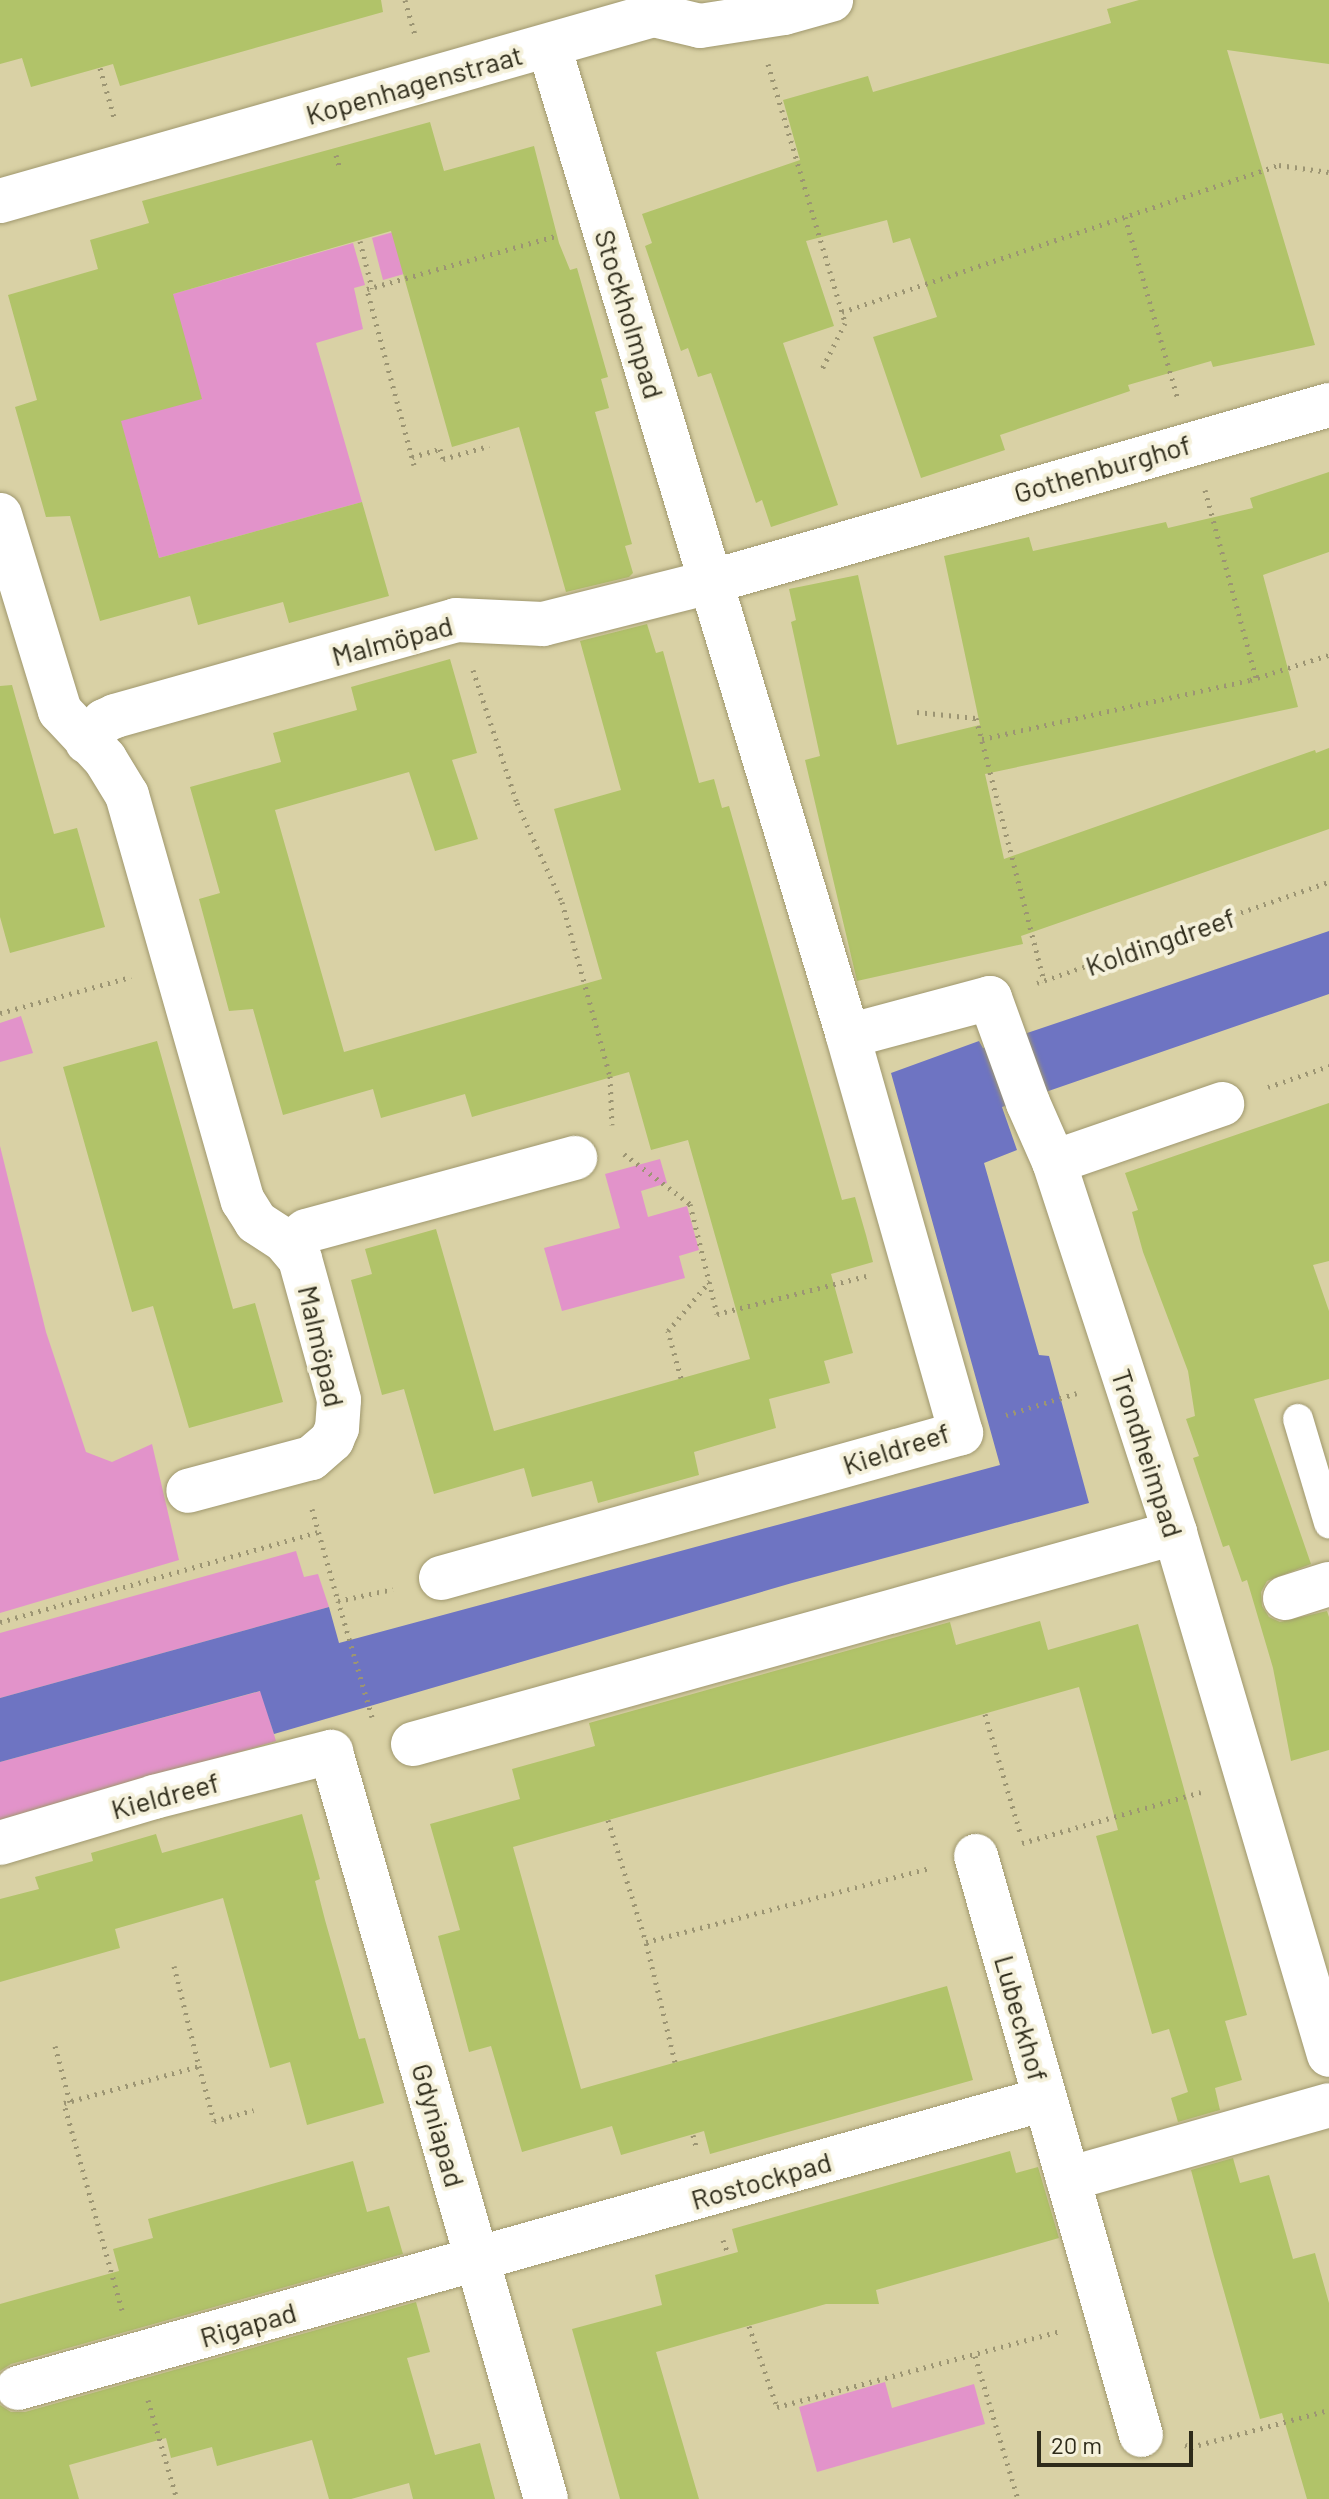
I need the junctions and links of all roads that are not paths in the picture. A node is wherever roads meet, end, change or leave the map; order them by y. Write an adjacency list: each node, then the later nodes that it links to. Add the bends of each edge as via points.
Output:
1 (831, 0): 2 (street, Kopenhagenstraat, via 700,26)
2 (652, 8): 3 (street, Kopenhagenstraat)
3 (549, 46): 4 (street, Kopenhagenstraat); 7 (street, Stockholmpad)
4 (0, 201)
5 (1329, 405): 7 (street, Gothenburghof)
6 (0, 515): 8 (street, Malmöpad, via 60,711)
7 (710, 582): 8 (street, Malmöpad, via 543,624 456,620 115,716); 9 (street, Stockholmpad)
8 (87, 742): 13 (street, Malmöpad, via 105,759 127,795 243,1201 256,1222)
9 (848, 1036): 12 (street, Trondheimpad, via 997,1016); 18 (street, Kieldreef, via 961,1433)
10 (1222, 1104): 12 (street)
11 (594, 1152): 13 (street, via 306,1231)
12 (1054, 1162): 17 (street, Trondheimpad)
13 (289, 1244): 15 (street, Malmöpad, via 304,1269 340,1414 332,1440 311,1458)
14 (1298, 1419): 16 (lane)
15 (188, 1491)
16 (1329, 1523)
17 (1175, 1533): 21 (street); 25 (street, Trondheimpad)
18 (441, 1578)
19 (1329, 1584): 20 (street)
20 (1285, 1598)
21 (413, 1744)
22 (331, 1752): 23 (street, Kieldreef); 29 (street, Gdyniapad)
23 (0, 1843)
24 (976, 1856): 26 (street, Lubeckhof)
25 (1329, 2055)
26 (1045, 2099): 28 (street, Lubeckhof); 29 (street, Rostockpad)
27 (1329, 2105): 28 (street)
28 (1068, 2179): 31 (street, Lubeckhof)
29 (477, 2260): 30 (street, Rigapad); 32 (street, Gdyniapad)
30 (18, 2388)
31 (1141, 2435)
32 (546, 2499)

